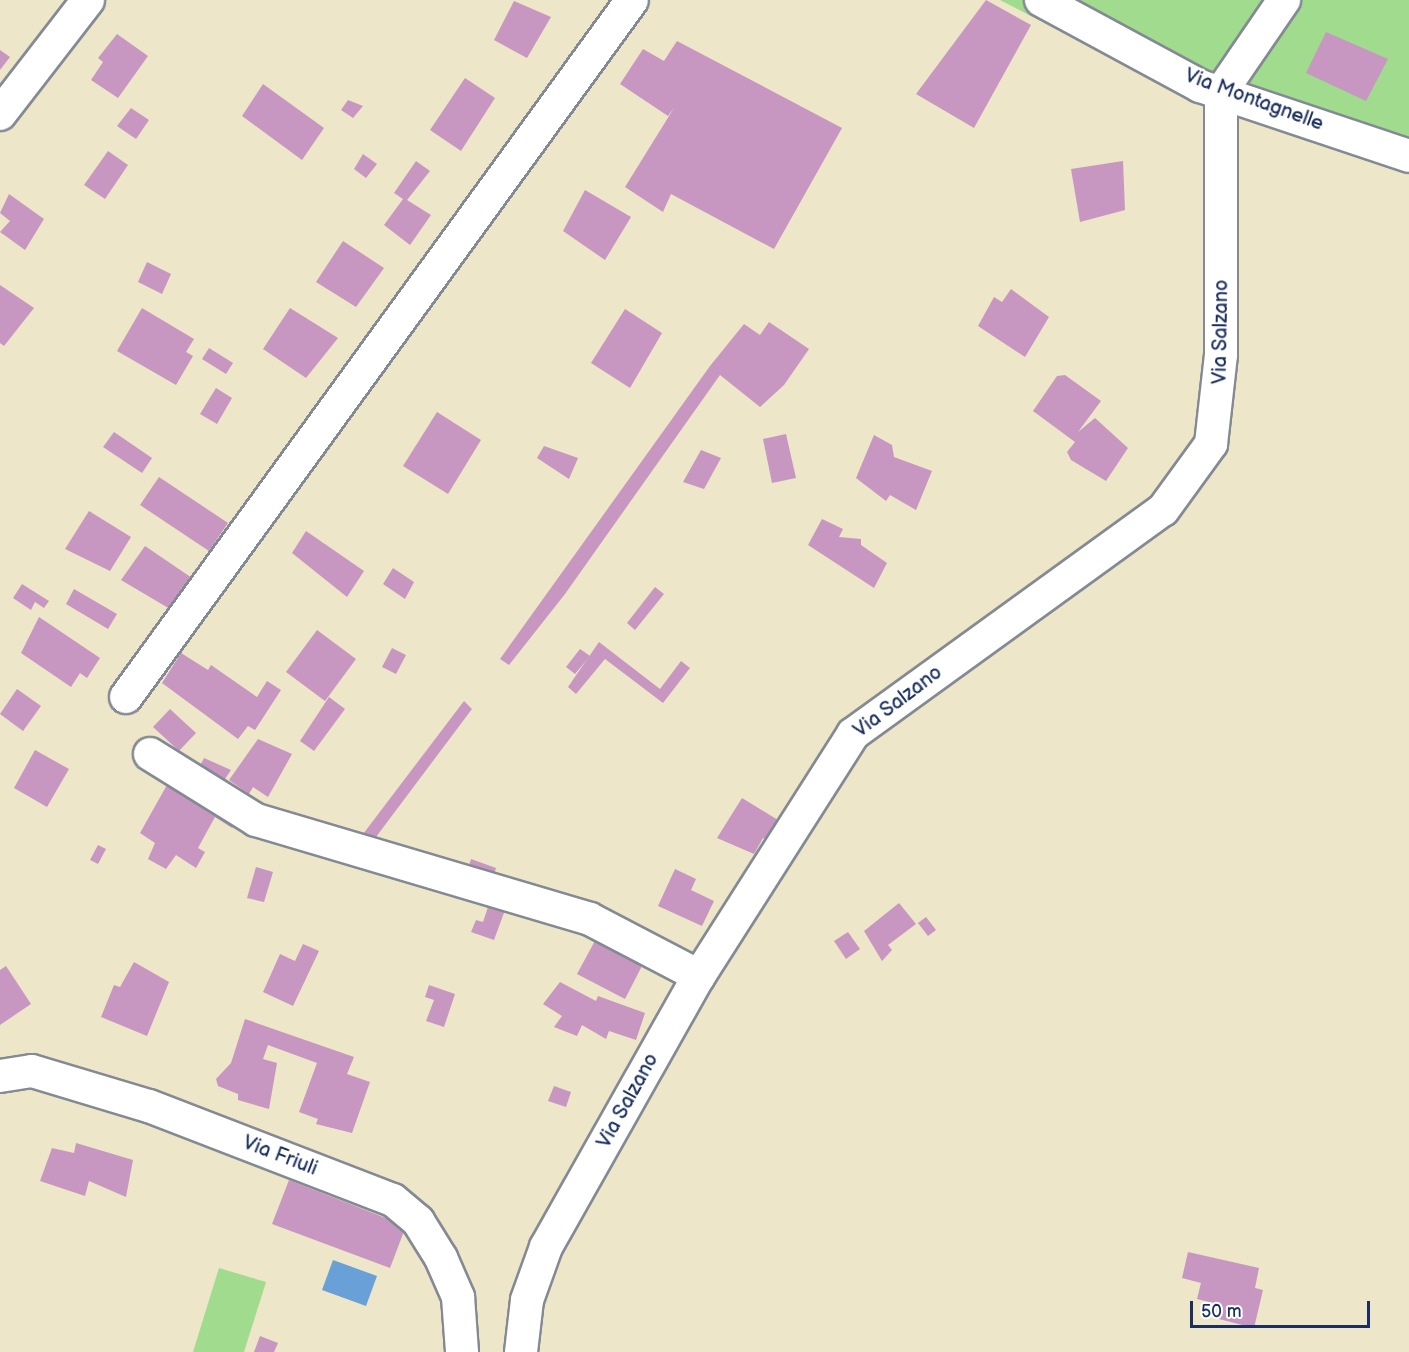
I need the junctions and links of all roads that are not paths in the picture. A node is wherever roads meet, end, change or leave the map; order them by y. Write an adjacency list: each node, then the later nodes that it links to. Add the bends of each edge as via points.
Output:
1 (88, 0): 6 (street)
2 (632, 0): 8 (street)
3 (1041, 0): 5 (street, Via Montagnelle)
4 (1284, 0): 5 (street)
5 (1221, 92): 7 (street, Via Montagnelle); 10 (street, Via Salzano, via 1221,355 1211,444 1163,510 853,734)
6 (0, 114)
7 (1409, 156)
8 (126, 697)
9 (150, 754): 10 (street, via 256,820 590,919)
10 (699, 976): 13 (street, Via Salzano, via 546,1247 527,1300)
11 (0, 1076): 12 (street, Via Friuli, via 32,1071 148,1106 393,1200 418,1221 441,1258 458,1297)
12 (462, 1352)
13 (521, 1352)

